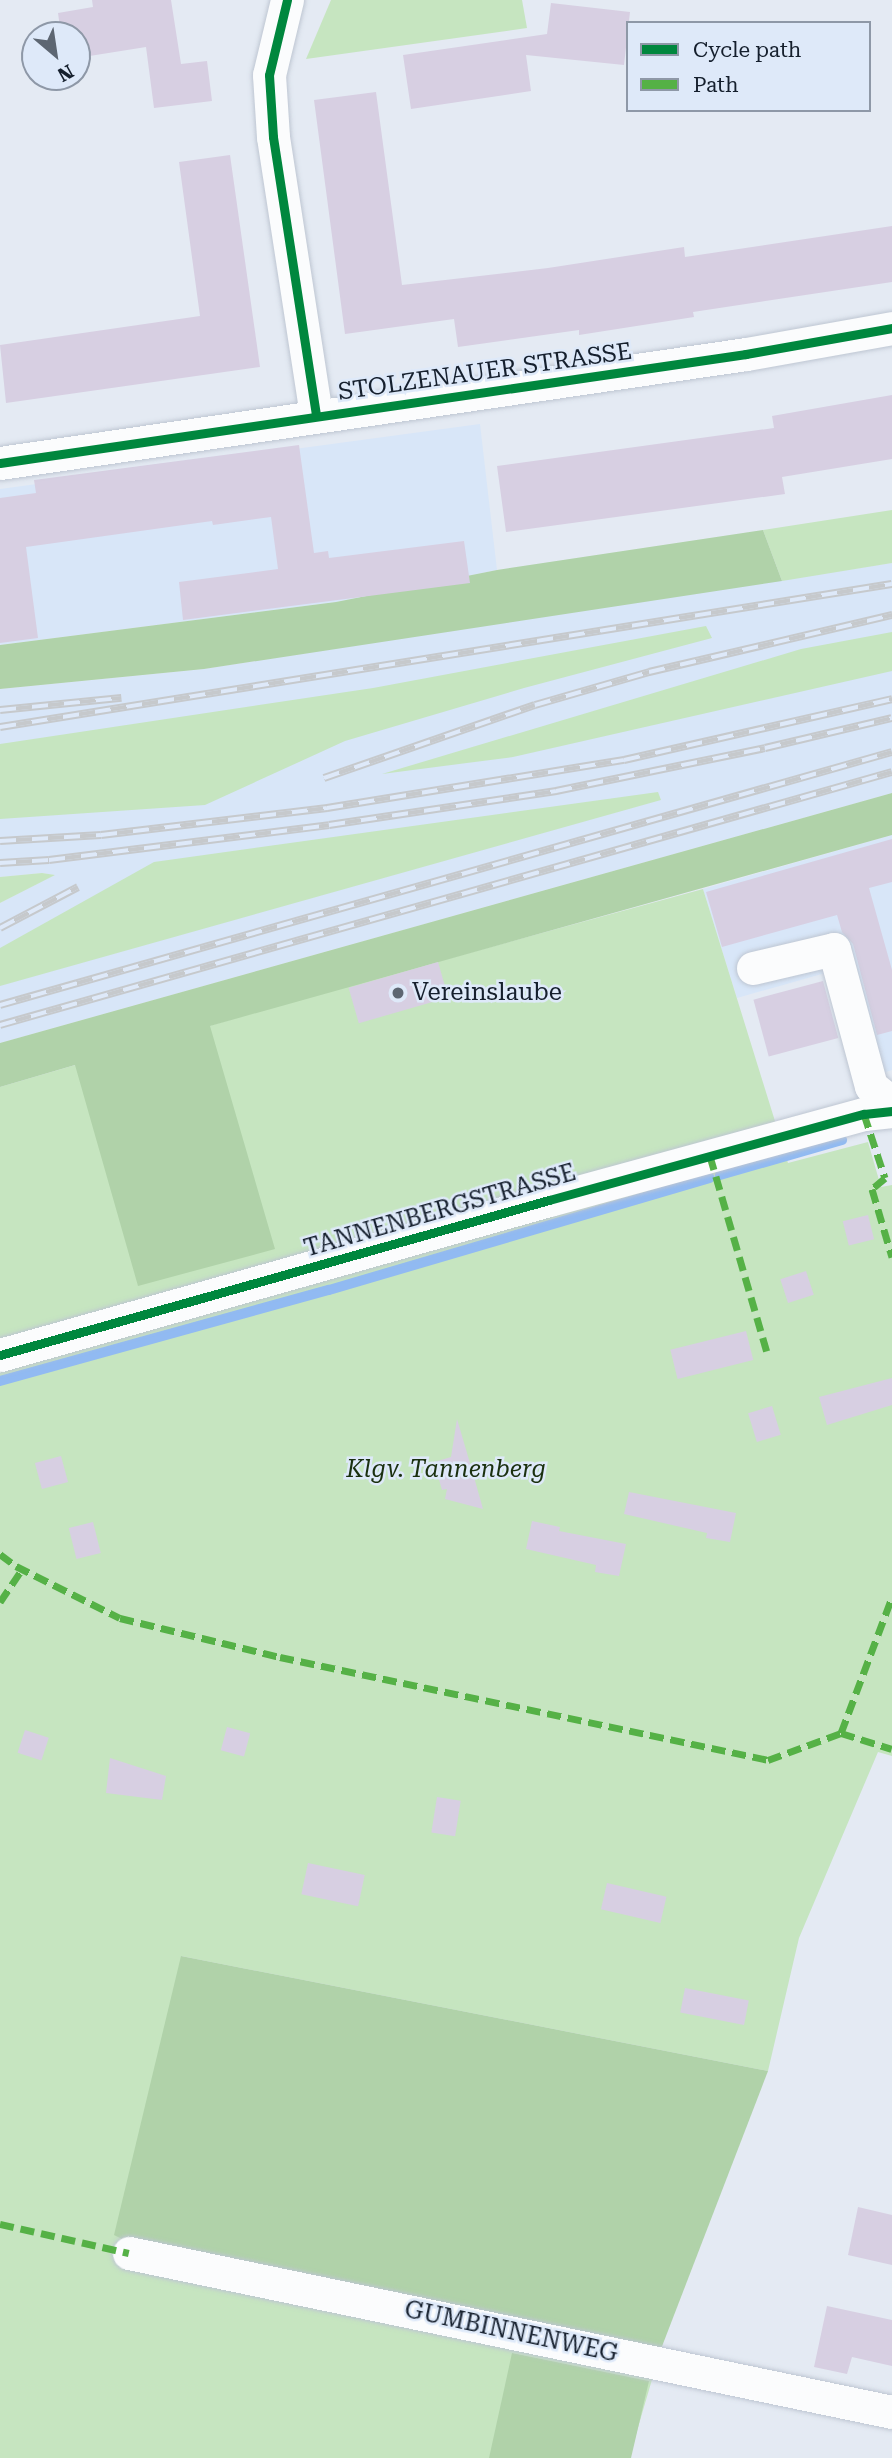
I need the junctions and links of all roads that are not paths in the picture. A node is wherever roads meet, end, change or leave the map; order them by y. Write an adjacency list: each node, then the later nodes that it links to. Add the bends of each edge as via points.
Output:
1 (287, 0): 3 (street, via 269,75 273,137)
2 (892, 328): 3 (street, STOLZENAUER STRASSE, via 746,354)
3 (316, 415): 4 (street, STOLZENAUER STRASSE)
4 (0, 463)
5 (753, 968): 6 (street, via 834,949 871,1086)
6 (892, 1103)
7 (892, 1111): 8 (street, TANNENBERGSTRASSE, via 864,1114 576,1192)
8 (0, 1355)
9 (129, 2253): 10 (street, GUMBINNENWEG)
10 (892, 2412)

